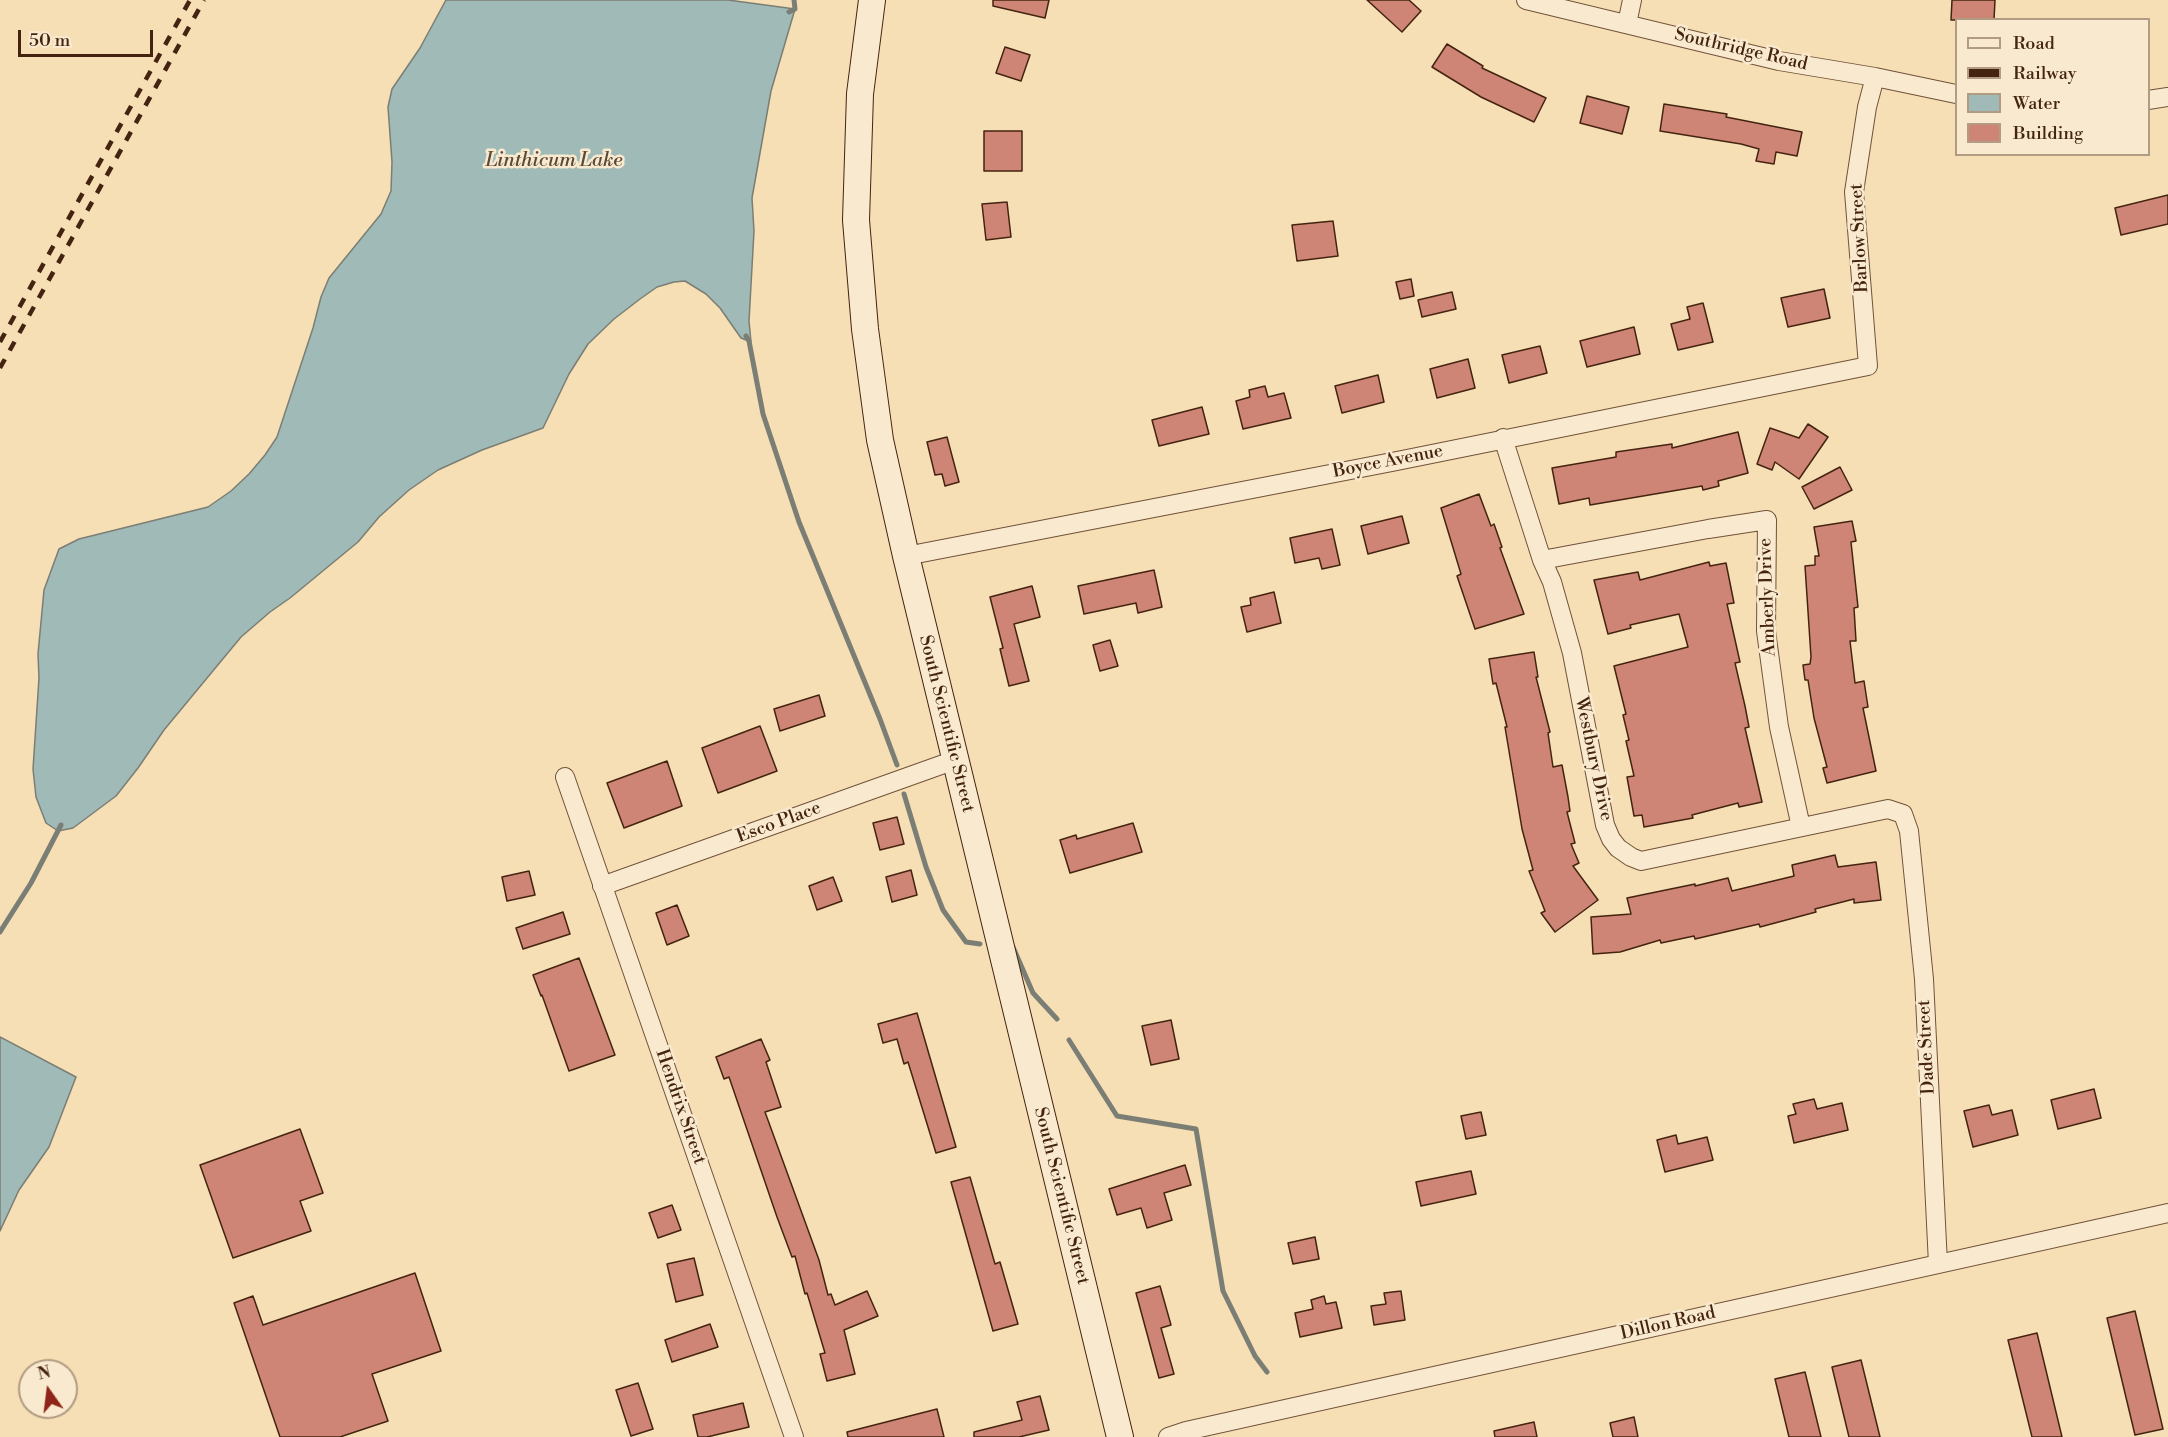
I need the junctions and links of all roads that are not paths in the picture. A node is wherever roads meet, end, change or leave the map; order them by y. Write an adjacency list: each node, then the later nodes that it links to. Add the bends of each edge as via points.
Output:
1 (872, 0): 11 (street, South Scientific Street, via 860,94 856,220 880,440)
2 (1526, 0): 4 (street, Southridge Road)
3 (1632, 0): 4 (street)
4 (1627, 24): 5 (street, Southridge Road, via 1779,61)
5 (1875, 77): 6 (street, Southridge Road); 9 (street, Barlow Street, via 1854,192)
6 (1955, 94)
7 (2168, 97): 8 (street)
8 (2150, 100)
9 (1868, 364): 10 (street, Boyce Avenue)
10 (1503, 438): 11 (street, Boyce Avenue); 12 (street, Westbury Drive)
11 (906, 556): 13 (street, South Scientific Street)
12 (1542, 560): 15 (street, Westbury Drive, via 1572,653 1605,825 1618,848 1641,861); 15 (street, Amberly Drive, via 1767,520 1766,631 1779,727)
13 (955, 760): 17 (street, Esco Place); 21 (street, South Scientific Street)
14 (565, 777): 17 (street, Hendrix Street)
15 (1801, 827): 16 (street, Westbury Drive, via 1888,809 1903,814)
16 (1909, 831): 19 (street, Dade Street, via 1924,979)
17 (602, 886): 20 (street, Hendrix Street)
18 (2168, 1214): 19 (street, Dillon Road)
19 (1938, 1264): 22 (street, Dillon Road)
20 (795, 1437)
21 (1120, 1437)
22 (1168, 1437)

